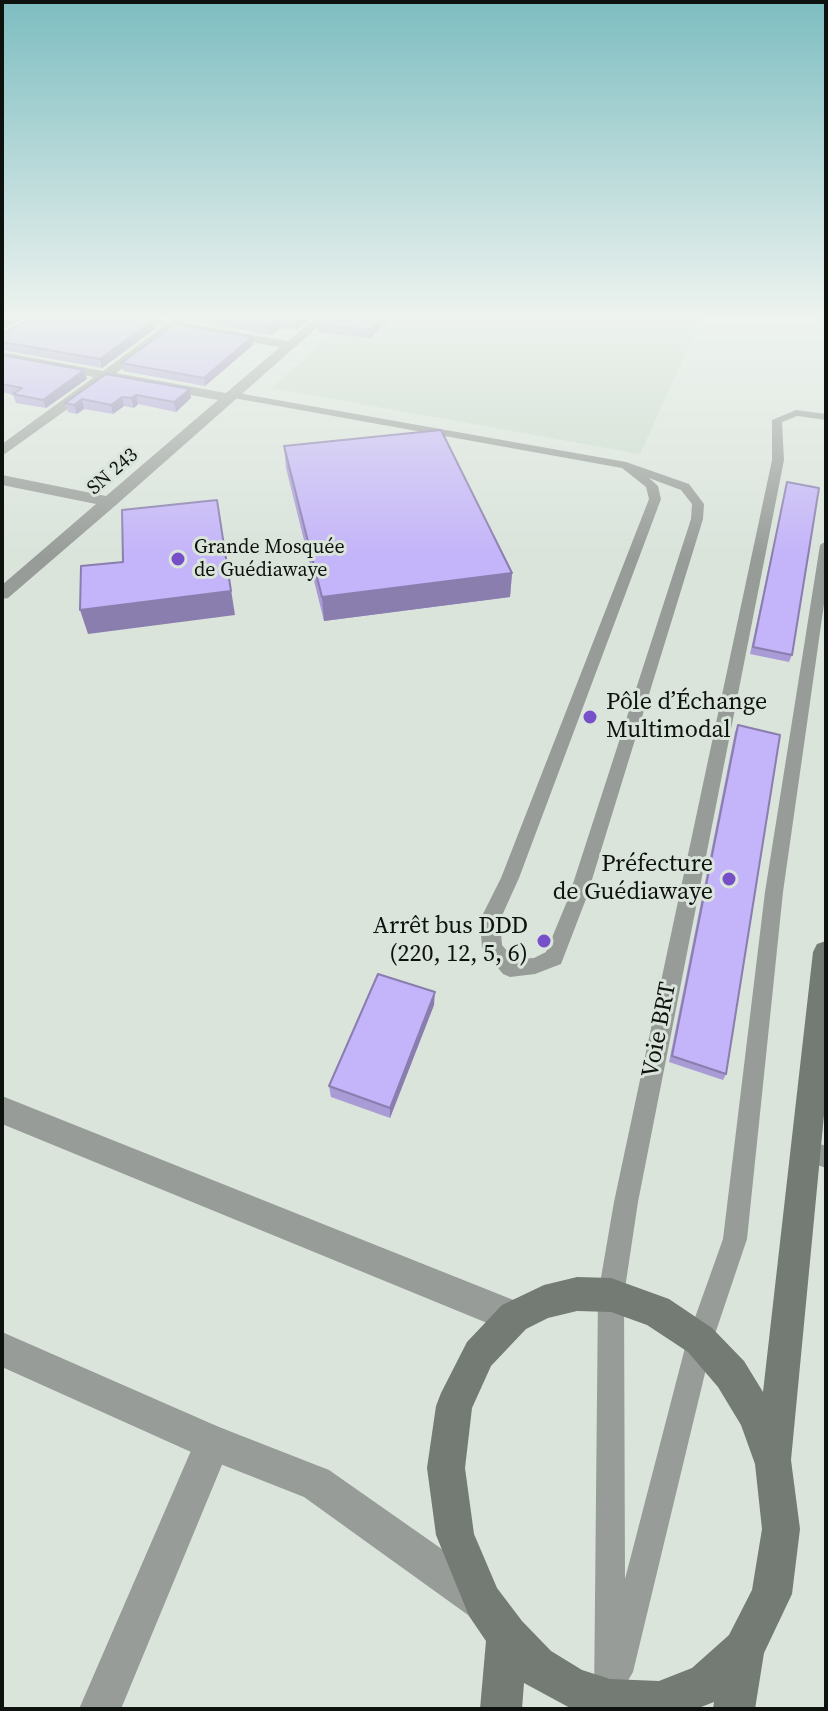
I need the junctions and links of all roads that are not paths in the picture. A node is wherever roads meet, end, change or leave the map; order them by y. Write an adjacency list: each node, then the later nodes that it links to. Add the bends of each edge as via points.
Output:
1 (75, 397): 5 (street)
2 (230, 397): 8 (street, SN 243)
3 (236, 397): 6 (lane)
4 (826, 417): 14 (lane, Voie BRT, via 796,413 777,420 778,460 658,1039)
5 (2, 451)
6 (626, 465): 6 (lane, via 652,486 655,499 490,920 492,948 510,968 554,958 697,519 698,504 685,487)
7 (2, 480): 8 (street)
8 (110, 502): 10 (street, SN 243)
9 (826, 545): 16 (lane, via 774,892 735,1239)
10 (2, 594)
11 (826, 952): 13 (main road)
12 (2, 1110): 15 (street)
13 (816, 1153): 19 (main road)
14 (611, 1295): 15 (main road, via 577,1294); 16 (main road, via 657,1311); 23 (lane, Voie BRT)
15 (514, 1317): 20 (main road, via 479,1354 454,1406 446,1468 455,1535)
16 (700, 1340): 19 (main road, via 738,1384); 23 (lane)
17 (2, 1349): 18 (street)
18 (213, 1443): 20 (street, via 316,1483); 24 (street)
19 (774, 1464): 22 (main road, via 781,1529 772,1594)
20 (483, 1602): 21 (main road)
21 (507, 1636): 23 (main road, via 536,1666); 25 (main road)
22 (744, 1650): 23 (main road, via 706,1684 659,1702); 26 (main road)
23 (609, 1704)
24 (100, 1709)
25 (501, 1709)
26 (734, 1709)

